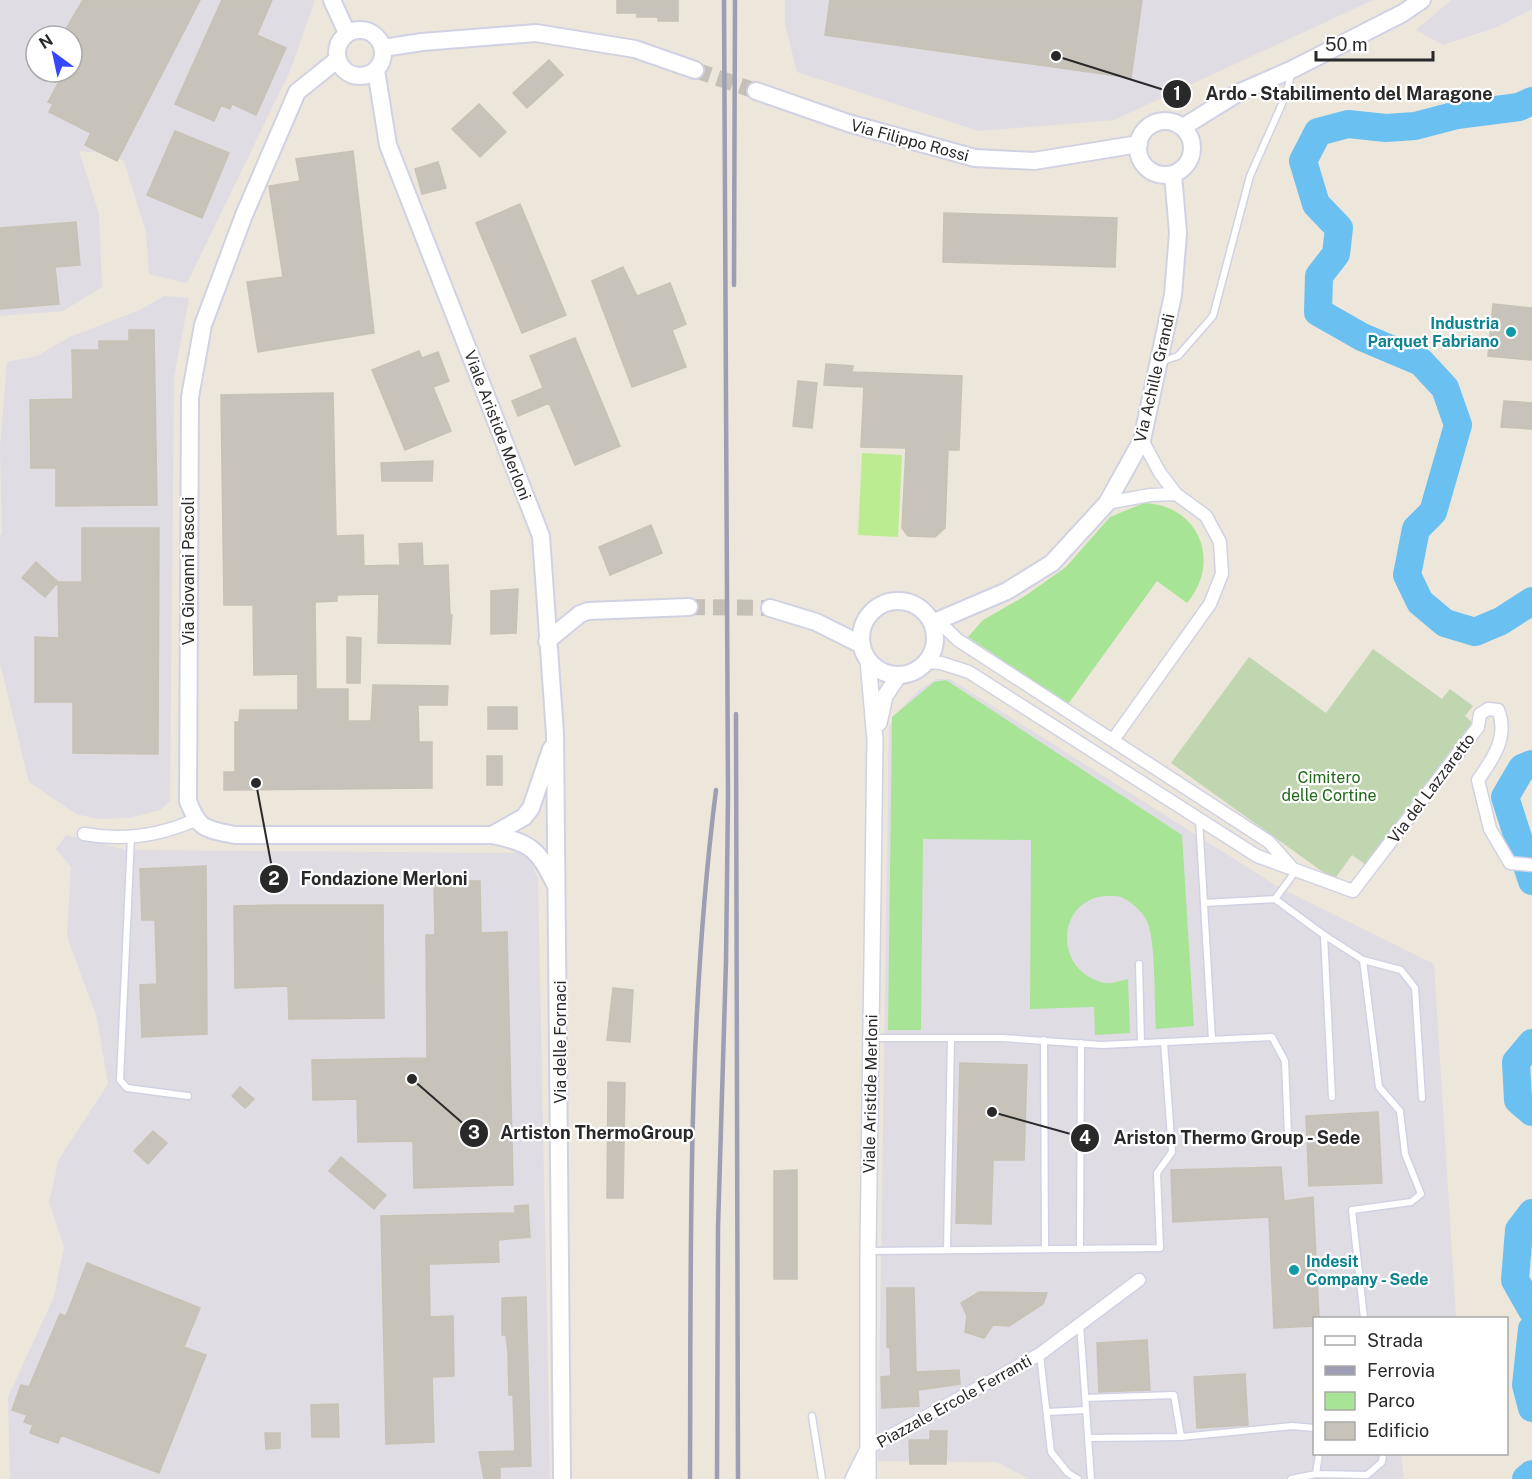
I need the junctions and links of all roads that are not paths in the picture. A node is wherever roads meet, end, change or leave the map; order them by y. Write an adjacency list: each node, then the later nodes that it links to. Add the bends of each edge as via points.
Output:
1 (333, 0): 3 (main road)
2 (1422, 0): 6 (main road)
3 (348, 33): 4 (main road, via 369,31); 5 (main road, via 338,45)
4 (383, 48): 7 (main road, Viale Aristide Merloni, via 384,56); 8 (main road, via 537,33 635,49)
5 (338, 59): 7 (main road, via 354,75); 28 (main road, Via Giovanni Pascoli, via 297,92 244,215 203,325 190,397 189,433 187,762 188,801)
6 (1293, 69): 10 (main road, via 1238,93); 13 (lane, via 1285,97 1250,176 1213,316 1178,356)
7 (376, 70): 20 (main road, Viale Aristide Merloni, via 388,145 541,536)
8 (695, 70)
9 (756, 91): 11 (main road, Via Filippo Rossi, via 848,123 975,158 1034,161)
10 (1183, 127): 11 (main road, via 1160,122 1146,129); 12 (main road, via 1192,141 1191,158)
11 (1139, 144): 12 (main road, via 1138,153 1147,168 1155,173)
12 (1173, 174): 13 (main road, Via Achille Grandi, via 1178,233 1173,295)
13 (1160, 362): 14 (main road, Via Achille Grandi)
14 (1142, 440): 15 (street); 16 (main road, Via Achille Grandi)
15 (1176, 494): 16 (street); 26 (street, via 1206,516 1220,542 1222,574 1210,604)
16 (1107, 503): 19 (main road, Via Achille Grandi, via 1052,563 1030,578)
17 (690, 607): 20 (main road, via 588,611)
18 (770, 608): 21 (main road, via 816,622)
19 (935, 622): 21 (main road, Viale Aristide Merloni, via 918,607 890,603 871,614 865,623); 22 (main road, via 935,643); 26 (street)
20 (547, 641): 24 (main road, Via delle Fornaci)
21 (865, 653): 23 (main road, via 877,669); 25 (street, Viale Aristide Merloni)
22 (926, 662): 23 (main road, via 911,673); 27 (street, Via del Lazzaretto, via 969,672)
23 (899, 675): 25 (street, Viale Aristide Merloni, via 885,696)
24 (555, 734): 30 (main road, via 531,808 524,817); 34 (main road, Via delle Fornaci)
25 (875, 740): 40 (street, Viale Aristide Merloni)
26 (1113, 740): 33 (street, via 1269,842)
27 (1198, 819): 33 (street, Via del Lazzaretto, via 1257,856); 36 (lane)
28 (195, 820): 30 (main road, via 205,829 235,836); 31 (street, via 167,832)
29 (84, 834): 31 (street)
30 (492, 835): 34 (main road, via 521,841 534,849)
31 (131, 837): 47 (lane, via 120,1080 127,1088)
32 (1532, 865): 33 (street, Via del Lazzaretto, via 1510,863 1490,829 1478,780 1501,740 1502,720 1498,710 1488,709 1480,714 1478,727 1353,891)
33 (1295, 872): 35 (lane)
34 (559, 892): 70 (main road, Via delle Fornaci)
35 (1275, 898): 36 (lane); 37 (lane)
36 (1203, 903): 43 (lane)
37 (1324, 935): 38 (lane); 48 (lane)
38 (1363, 960): 49 (lane, via 1401,970 1415,988); 56 (lane, via 1379,1087 1400,1111 1405,1154 1421,1194 1411,1202 1352,1210)
39 (1139, 964): 46 (lane)
40 (871, 1038): 41 (lane); 54 (street, Viale Aristide Merloni)
41 (951, 1038): 42 (lane); 53 (lane)
42 (1044, 1040): 45 (lane); 52 (lane)
43 (1212, 1040): 44 (lane); 50 (lane, via 1272,1037 1285,1060)
44 (1164, 1042): 46 (lane); 51 (lane, via 1172,1152 1157,1173 1160,1248)
45 (1081, 1043): 46 (lane); 51 (lane)
46 (1141, 1043)
47 (188, 1096)
48 (1332, 1097)
49 (1422, 1098)
50 (1288, 1136)
51 (1080, 1248): 52 (lane)
52 (1045, 1249): 53 (lane)
53 (947, 1250): 54 (lane)
54 (868, 1251): 66 (street, Viale Aristide Merloni)
55 (1139, 1280): 57 (street, Piazzale Ercole Ferranti)
56 (1364, 1317)
57 (1080, 1324): 58 (street, Piazzale Ercole Ferranti); 59 (lane)
58 (1040, 1354): 61 (lane, Piazzale Ercole Ferranti); 66 (street, Piazzale Ercole Ferranti)
59 (1085, 1398): 60 (lane); 64 (lane, via 1174,1395)
60 (1086, 1410): 61 (lane); 65 (lane)
61 (1047, 1412): 74 (lane, Piazzale Ercole Ferranti, via 1051,1452)
62 (812, 1416): 71 (lane)
63 (1313, 1428): 64 (lane, via 1292,1426)
64 (1181, 1437): 65 (lane)
65 (1088, 1438): 75 (lane)
66 (868, 1448): 72 (street); 73 (street, Viale Aristide Merloni)
67 (1319, 1455): 69 (lane)
68 (1383, 1455): 69 (lane, via 1382,1462 1367,1475)
69 (1316, 1474): 76 (lane)
70 (562, 1479)
71 (822, 1479)
72 (853, 1479)
73 (868, 1479)
74 (1078, 1479)
75 (1091, 1479)
76 (1291, 1479)

